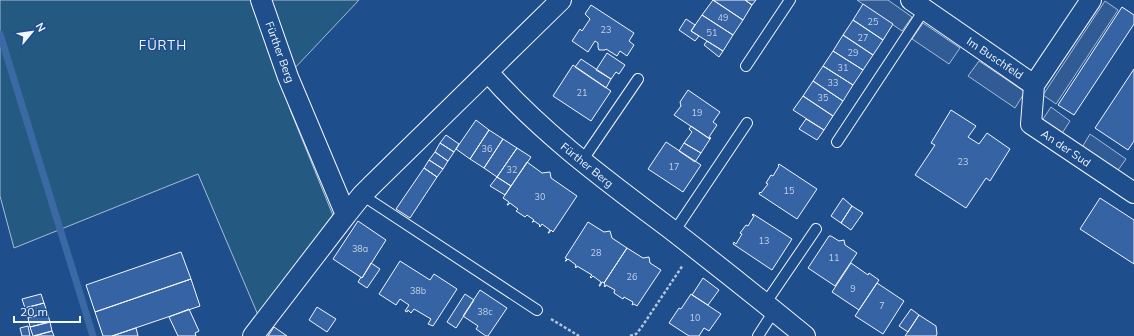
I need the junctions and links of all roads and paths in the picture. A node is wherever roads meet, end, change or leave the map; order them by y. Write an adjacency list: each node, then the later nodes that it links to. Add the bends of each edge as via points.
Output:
1 (261, 0): 15 (street, Fürther Berg, via 291,83)
2 (561, 0): 7 (street)
3 (790, 0): 6 (lane)
4 (1092, 0): 9 (street, Im Buschfeld)
5 (918, 5): 9 (street, Im Buschfeld); 11 (lane)
6 (746, 66)
7 (488, 72): 12 (street, Fürther Berg, via 517,104); 14 (street)
8 (638, 78): 12 (lane)
9 (1034, 85): 13 (street, An der Sud, via 1031,124)
10 (747, 124): 17 (lane)
11 (838, 142)
12 (582, 161): 17 (street, Fürther Berg)
13 (1134, 193)
14 (362, 195): 15 (street); 20 (lane)
15 (346, 215): 21 (street)
16 (816, 228): 19 (lane)
17 (674, 232): 18 (street, Fürther Berg)
18 (694, 248): 19 (street, Fürther Berg); 23 (path, via 643,325 637,333)
19 (770, 308): 24 (lane); 25 (street, Fürther Berg)
20 (537, 310): 22 (path)
21 (253, 336)
22 (579, 336)
23 (630, 336)
24 (758, 336)
25 (805, 336)

